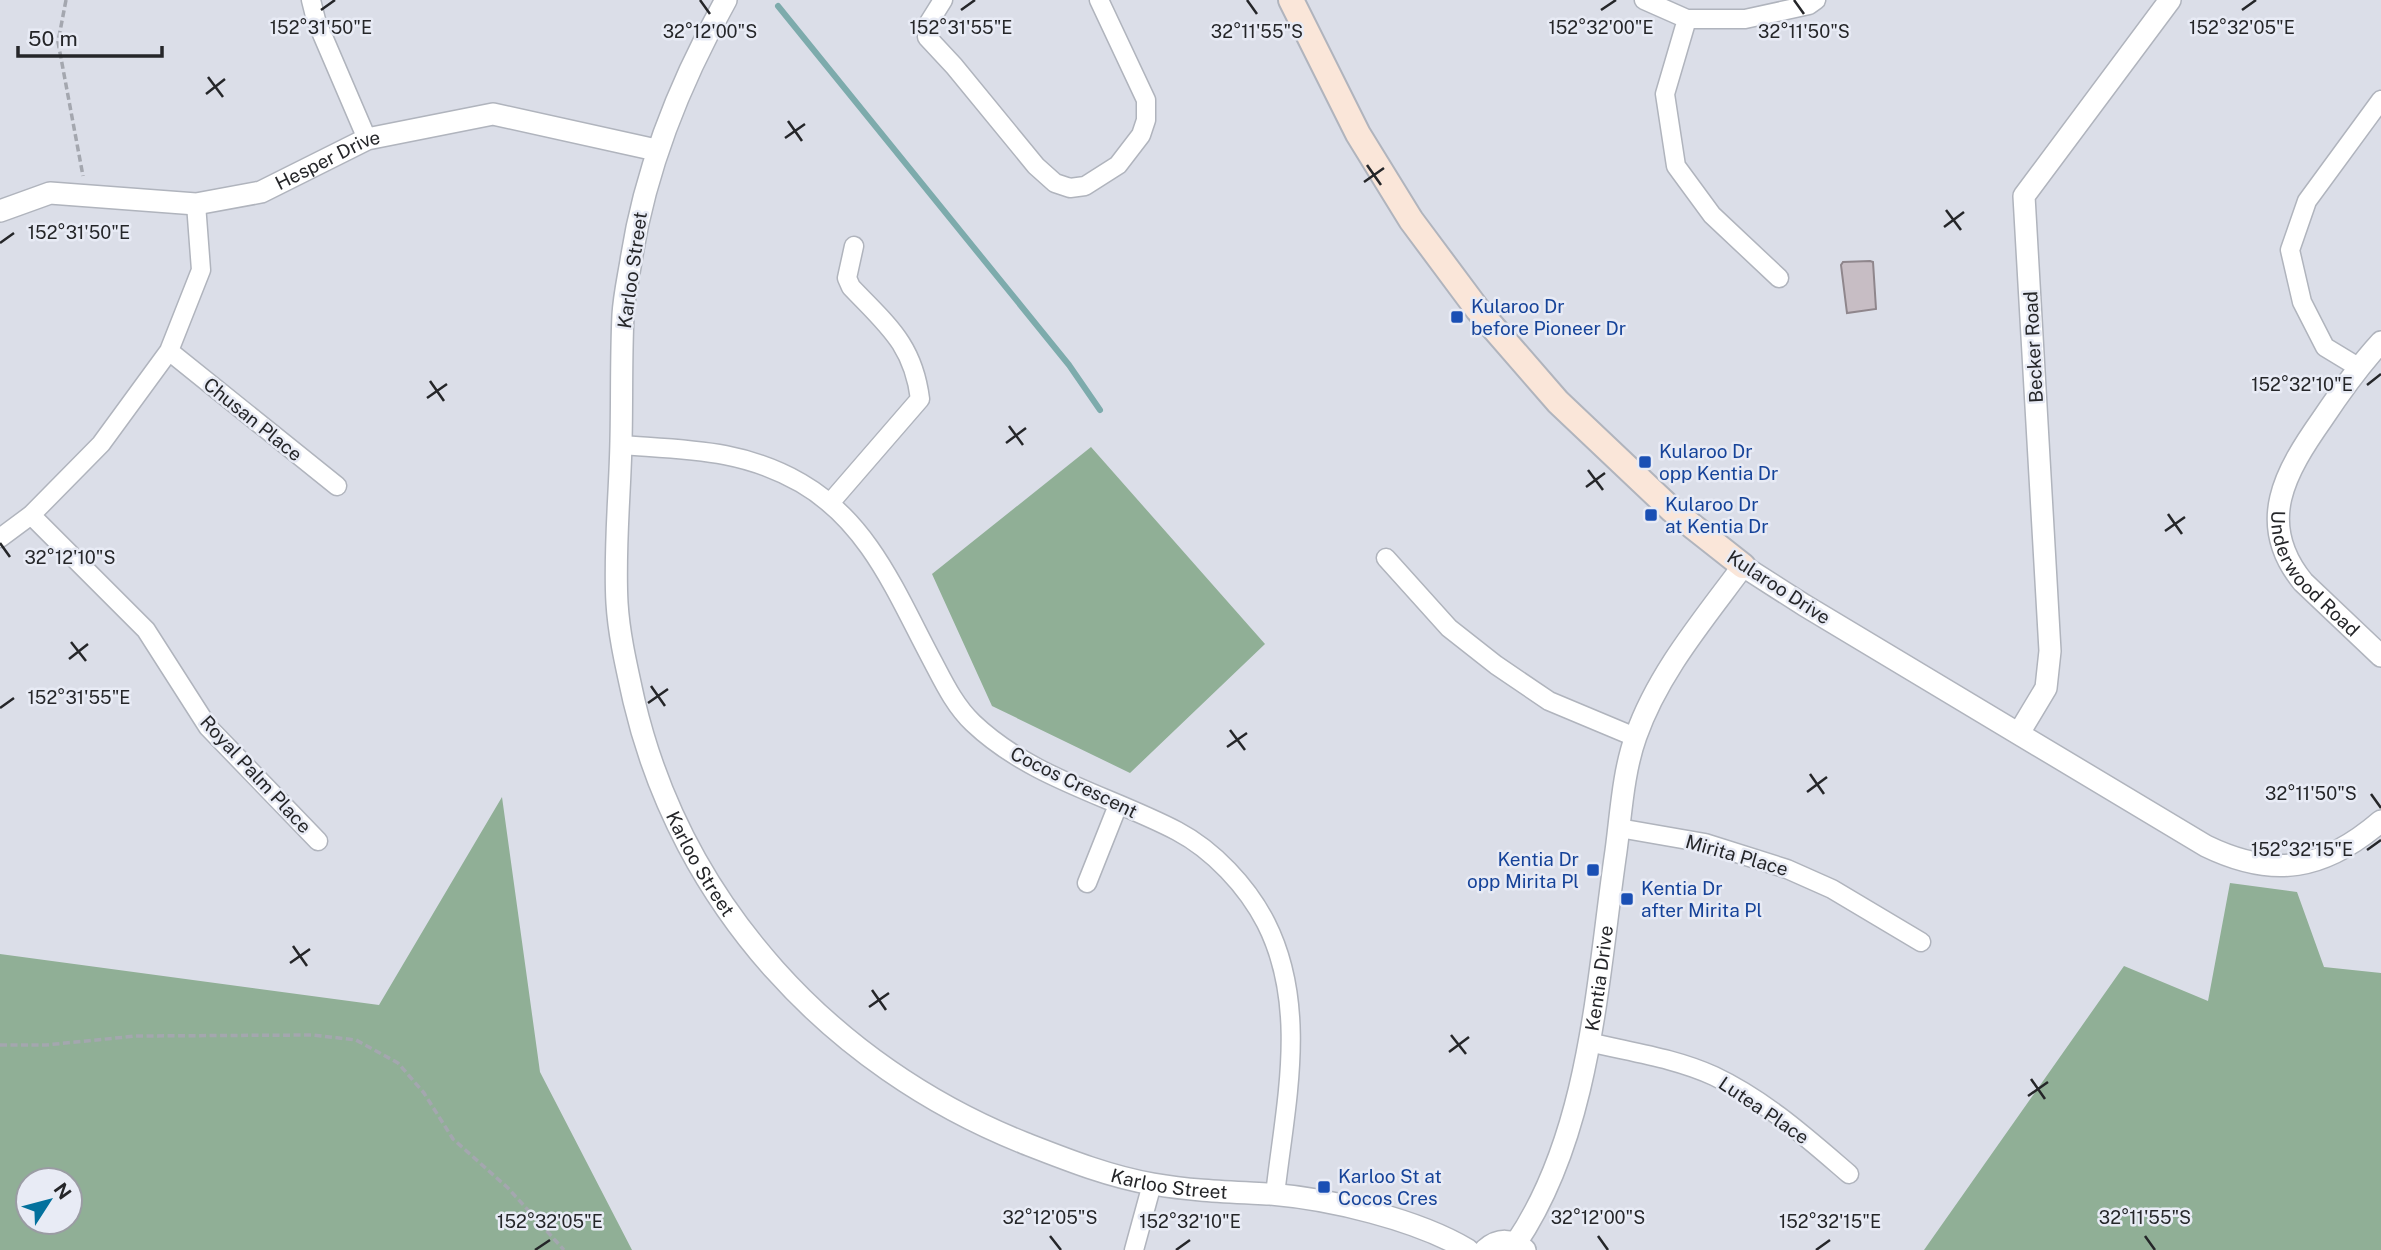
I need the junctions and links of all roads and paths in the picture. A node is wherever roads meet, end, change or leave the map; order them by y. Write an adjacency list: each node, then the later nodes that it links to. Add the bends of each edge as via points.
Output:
1 (66, 0): 14 (path, via 58,42)
2 (311, 0): 12 (street)
3 (726, 0): 13 (street, Karloo Street, via 688,73)
4 (943, 0): 5 (street, via 928,24 927,37 1036,166 1055,183 1070,188 1085,186 1118,165 1141,135 1146,120 1146,100)
5 (1099, 0)
6 (1644, 0): 10 (street)
7 (1816, 0): 10 (street, via 1745,19)
8 (2170, 0): 30 (street, Becker Road, via 2024,195 2050,651 2046,688)
9 (1297, 2): 28 (main road, Kularoo Drive, via 1358,134 1411,220 1478,310 1558,402 1672,510)
10 (1687, 19): 18 (street, via 1665,93 1676,166 1712,215)
11 (2381, 100): 21 (street, via 2307,201 2290,250 2302,302 2325,347)
12 (367, 139): 13 (street, Hesper Drive, via 493,114); 15 (street, Hesper Drive, via 261,192)
13 (656, 150): 22 (street, Karloo Street, via 623,311)
14 (86, 195): 15 (street, Hesper Drive); 16 (street, Hesper Drive, via 50,192)
15 (196, 204): 20 (street, via 201,270)
16 (0, 211)
17 (854, 246): 24 (street, via 847,278 907,351 920,399)
18 (1779, 278)
19 (2381, 342): 21 (street, Underwood Road)
20 (169, 351): 23 (street, Chusan Place); 25 (street, via 101,444)
21 (2358, 367): 29 (street, Underwood Road, via 2294,461 2282,488 2278,522 2282,546 2294,571)
22 (621, 444): 24 (street, Cocos Crescent, via 719,452 765,466); 41 (street, Karloo Street, via 617,605 626,667 667,802 701,870 742,932 812,1009 907,1082 967,1118 1025,1143)
23 (337, 486)
24 (830, 503): 32 (street, Cocos Crescent, via 859,530 881,564 950,694 971,721 1013,755)
25 (31, 515): 26 (street); 35 (street, Royal Palm Place, via 146,630 208,727)
26 (0, 538)
27 (1386, 558): 31 (street, via 1449,628 1496,665 1549,701)
28 (1743, 566): 30 (street, Kularoo Drive); 31 (street, Kentia Drive, via 1671,665)
29 (2381, 656)
30 (2019, 733): 33 (street, Kularoo Drive, via 2206,846 2255,865 2302,864 2329,856)
31 (1635, 737): 34 (street, Kentia Drive)
32 (1118, 805): 36 (street); 42 (street, Cocos Crescent, via 1178,831 1220,862 1247,892 1281,959 1292,1034)
33 (2381, 821)
34 (1619, 828): 37 (street, Mirita Place, via 1705,843 1787,869 1832,889); 38 (street, Kentia Drive)
35 (318, 841)
36 (1087, 883)
37 (1921, 942)
38 (1589, 1042): 40 (street, Lutea Place, via 1713,1075 1793,1126); 43 (street, Kentia Drive, via 1554,1174)
39 (0, 1045): 44 (path, via 136,1036 313,1035 356,1040 398,1063 453,1139 508,1188)
40 (1849, 1174)
41 (1152, 1184): 42 (street, Karloo Street); 45 (street)
42 (1275, 1195): 46 (street, Karloo Street, via 1392,1218)
43 (1521, 1246): 47 (street, via 1506,1240)
44 (564, 1250)
45 (1134, 1250)
46 (1468, 1250)
47 (1485, 1250)

